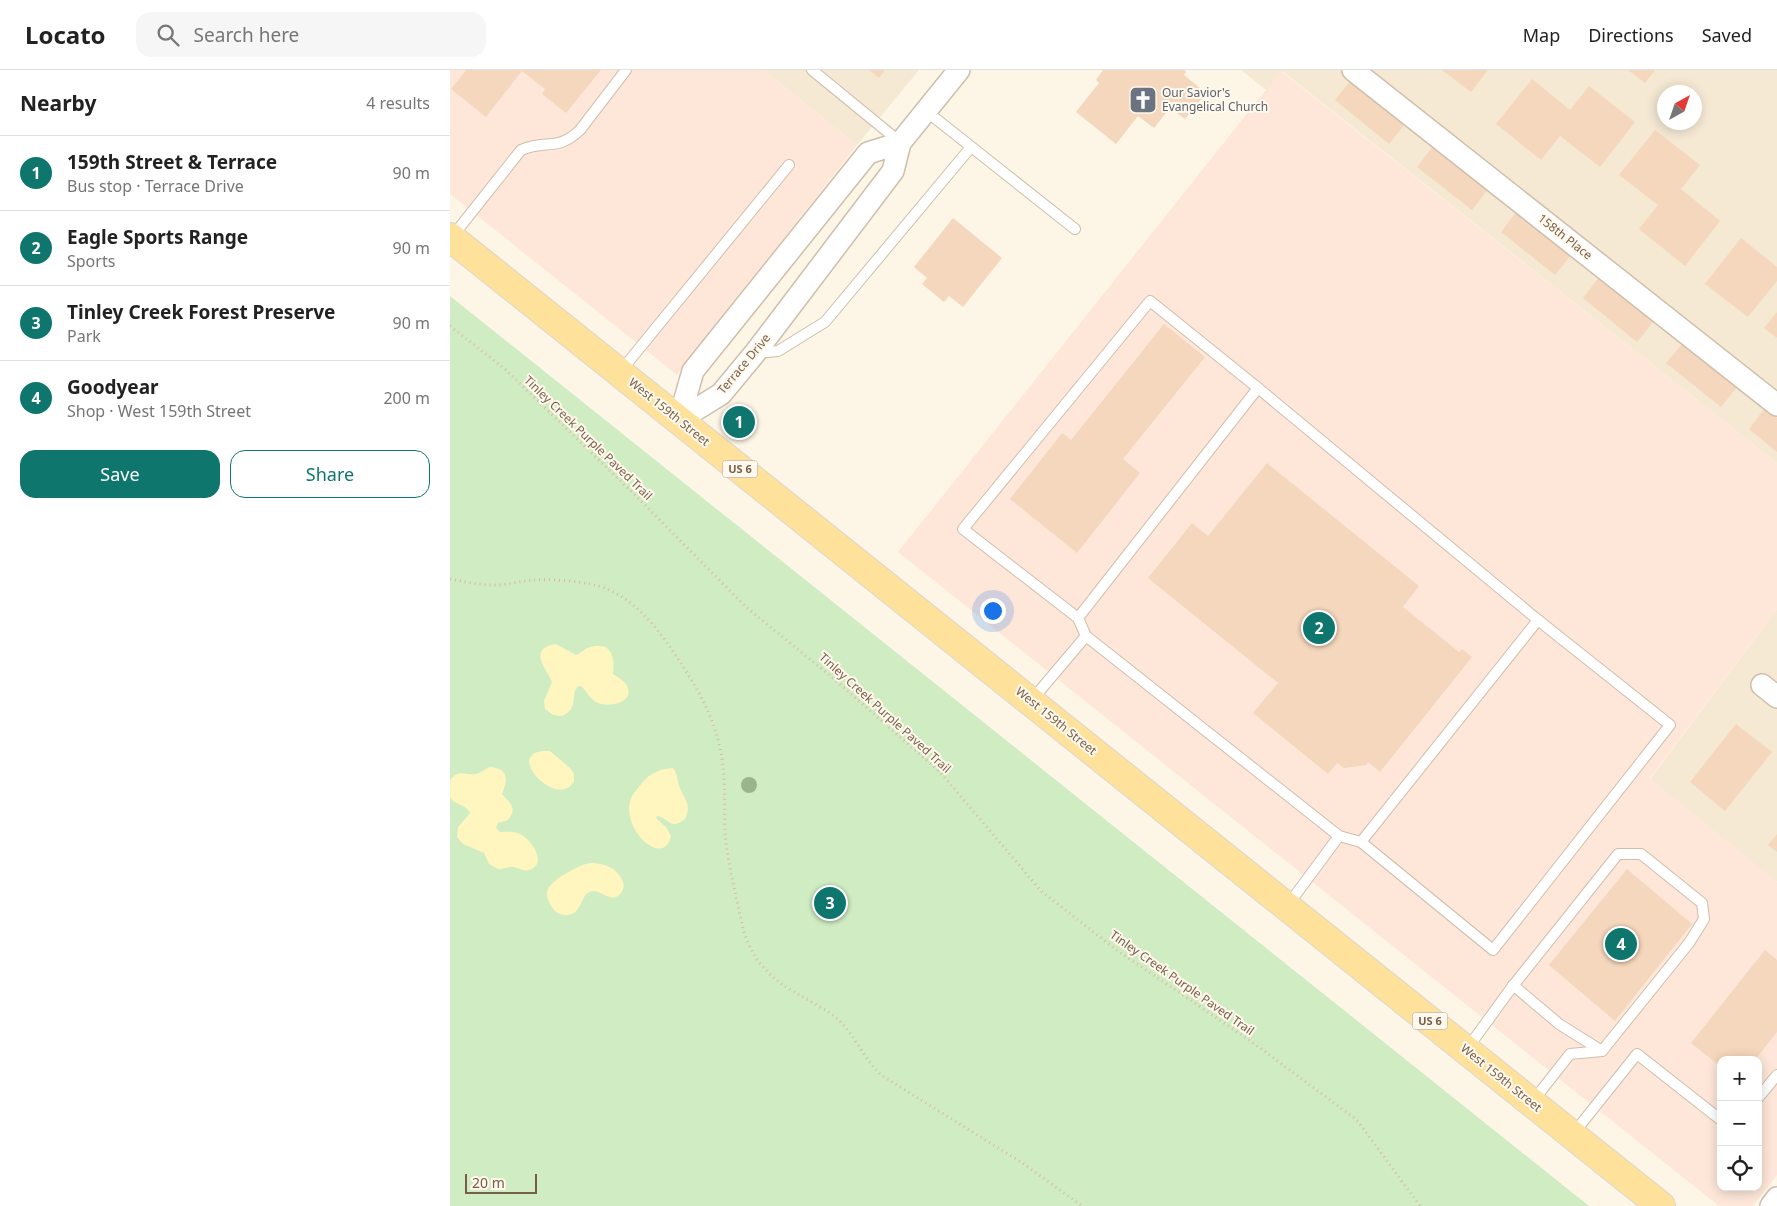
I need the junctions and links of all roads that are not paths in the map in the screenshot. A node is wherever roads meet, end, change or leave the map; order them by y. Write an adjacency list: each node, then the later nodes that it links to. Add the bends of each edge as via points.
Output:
1 (626, 70): 10 (lane, via 571,139 558,144 532,145 521,150)
2 (812, 70): 6 (lane)
3 (959, 70): 5 (street, Terrace Drive)
4 (1362, 72): 14 (street, 158th Place)
5 (926, 111): 6 (street, Terrace Drive); 7 (lane)
6 (900, 143): 11 (street, Terrace Drive, via 893,171); 15 (street, via 868,153 693,371)
7 (971, 147): 9 (lane); 11 (lane, via 825,322 778,351)
8 (789, 165): 12 (lane)
9 (1075, 229)
10 (451, 238): 12 (main road, West 159th Street / US 6)
11 (755, 353): 15 (street, Terrace Drive, via 721,394)
12 (619, 373): 15 (main road, West 159th Street / US 6)
13 (1258, 388): 16 (lane); 16 (lane, via 1150,301 963,529); 17 (lane)
14 (1777, 405)
15 (679, 420): 19 (main road, West 159th Street / US 6)
16 (1078, 618): 18 (lane)
17 (1538, 620): 21 (lane); 21 (lane, via 1670,725 1493,950)
18 (1086, 636): 19 (lane); 20 (lane)
19 (1031, 702): 22 (main road, West 159th Street / US 6)
20 (1339, 836): 21 (lane); 22 (lane)
21 (1361, 842)
22 (1287, 906): 24 (main road, West 159th Street / US 6)
23 (1513, 985): 24 (lane); 25 (lane, via 1559,1024); 25 (lane, via 1618,854 1641,854 1702,903 1704,919 1689,943)
24 (1466, 1050): 28 (main road, West 159th Street / US 6)
25 (1602, 1051): 28 (lane, via 1570,1054)
26 (1777, 1075): 27 (lane)
27 (1762, 1093)
28 (1532, 1103): 30 (main road, West 159th Street / US 6)
29 (1717, 1117): 30 (lane, via 1637,1054)
30 (1572, 1135): 32 (main road, West 159th Street / US 6)
31 (1777, 1198): 33 (street)
32 (1661, 1206)
33 (1770, 1206)

